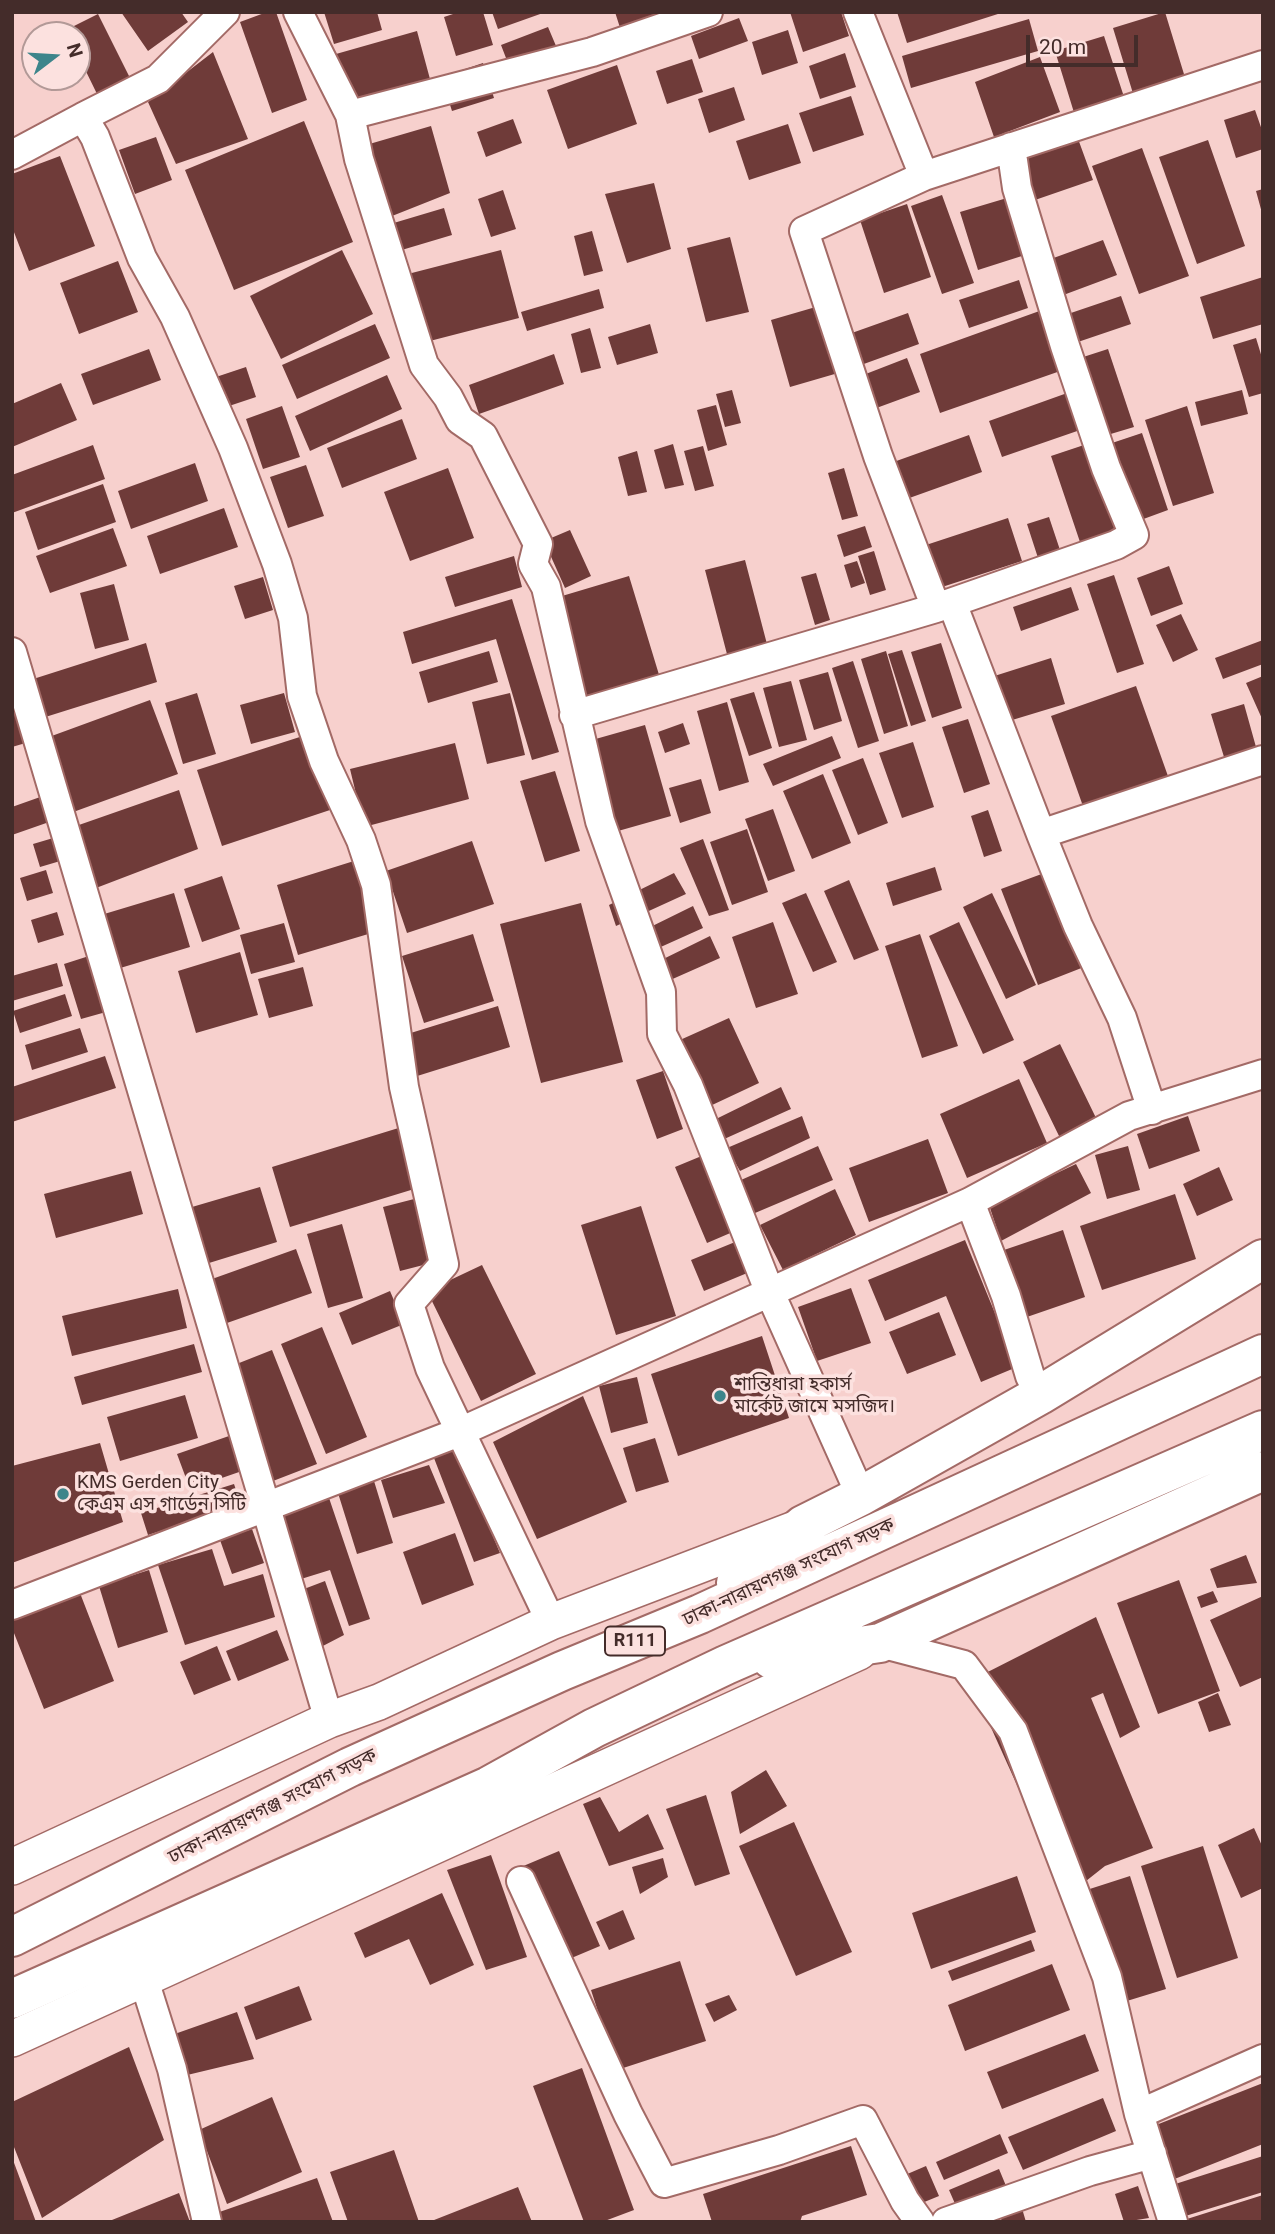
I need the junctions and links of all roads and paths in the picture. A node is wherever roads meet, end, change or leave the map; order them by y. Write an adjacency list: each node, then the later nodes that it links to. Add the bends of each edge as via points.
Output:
1 (225, 12): 7 (street, via 158,79)
2 (298, 12): 6 (street)
3 (708, 12): 6 (street, via 592,51)
4 (858, 12): 10 (street)
5 (1263, 65): 8 (street)
6 (350, 116): 13 (street, via 359,159 424,365 460,420 483,436 538,544 533,564 546,587)
7 (83, 117): 9 (street); 23 (street, via 142,258 175,317 233,448 293,618 302,696 376,885 404,1087 444,1264 409,1304 430,1368)
8 (1011, 147): 10 (street); 11 (street, via 1017,188 1065,346 1134,535)
9 (12, 155)
10 (923, 176): 11 (street, via 804,232 878,456)
11 (944, 605): 13 (street); 15 (street)
12 (12, 652): 27 (street)
13 (574, 715): 20 (street, via 600,821 661,992 662,1034 688,1085)
14 (1263, 760): 15 (street)
15 (1041, 834): 17 (street, via 1122,1017)
16 (1263, 1074): 17 (street)
17 (1152, 1110): 18 (street, via 1129,1116)
18 (970, 1202): 20 (street); 22 (street)
19 (1263, 1259): 22 (main road, R111)
20 (770, 1293): 23 (street); 26 (street)
21 (1263, 1354): 30 (main road, ঢাকা-নারায়ণগঞ্জ সংযোগ সড়ক / R111)
22 (1040, 1395): 26 (main road, R111)
23 (462, 1430): 27 (street); 31 (street)
24 (1263, 1430): 33 (main road)
25 (1263, 1471): 32 (main road)
26 (861, 1496): 28 (main road, R111)
27 (266, 1507): 29 (street); 34 (street)
28 (803, 1525): 30 (main road, R111); 31 (street)
29 (12, 1605)
30 (700, 1614): 37 (main road, ঢাকা-নারায়ণগঞ্জ সংযোগ সড়ক / R111, via 350,1767)
31 (551, 1622): 34 (street, via 379,1702)
32 (880, 1643): 33 (main road); 38 (street); 42 (street, via 964,1665 1013,1731 1107,1977)
33 (726, 1665): 39 (main road, via 594,1728 489,1786)
34 (329, 1720): 35 (street)
35 (12, 1867)
36 (522, 1881): 45 (street, via 664,2183 863,2120)
37 (12, 1937)
38 (144, 1980): 40 (street); 44 (street, via 172,2069)
39 (12, 1999)
40 (12, 2039)
41 (1263, 2059): 42 (street)
42 (1139, 2113): 43 (street)
43 (1152, 2154): 46 (street); 47 (street)
44 (207, 2222)
45 (920, 2222)
46 (946, 2222)
47 (1172, 2222)

